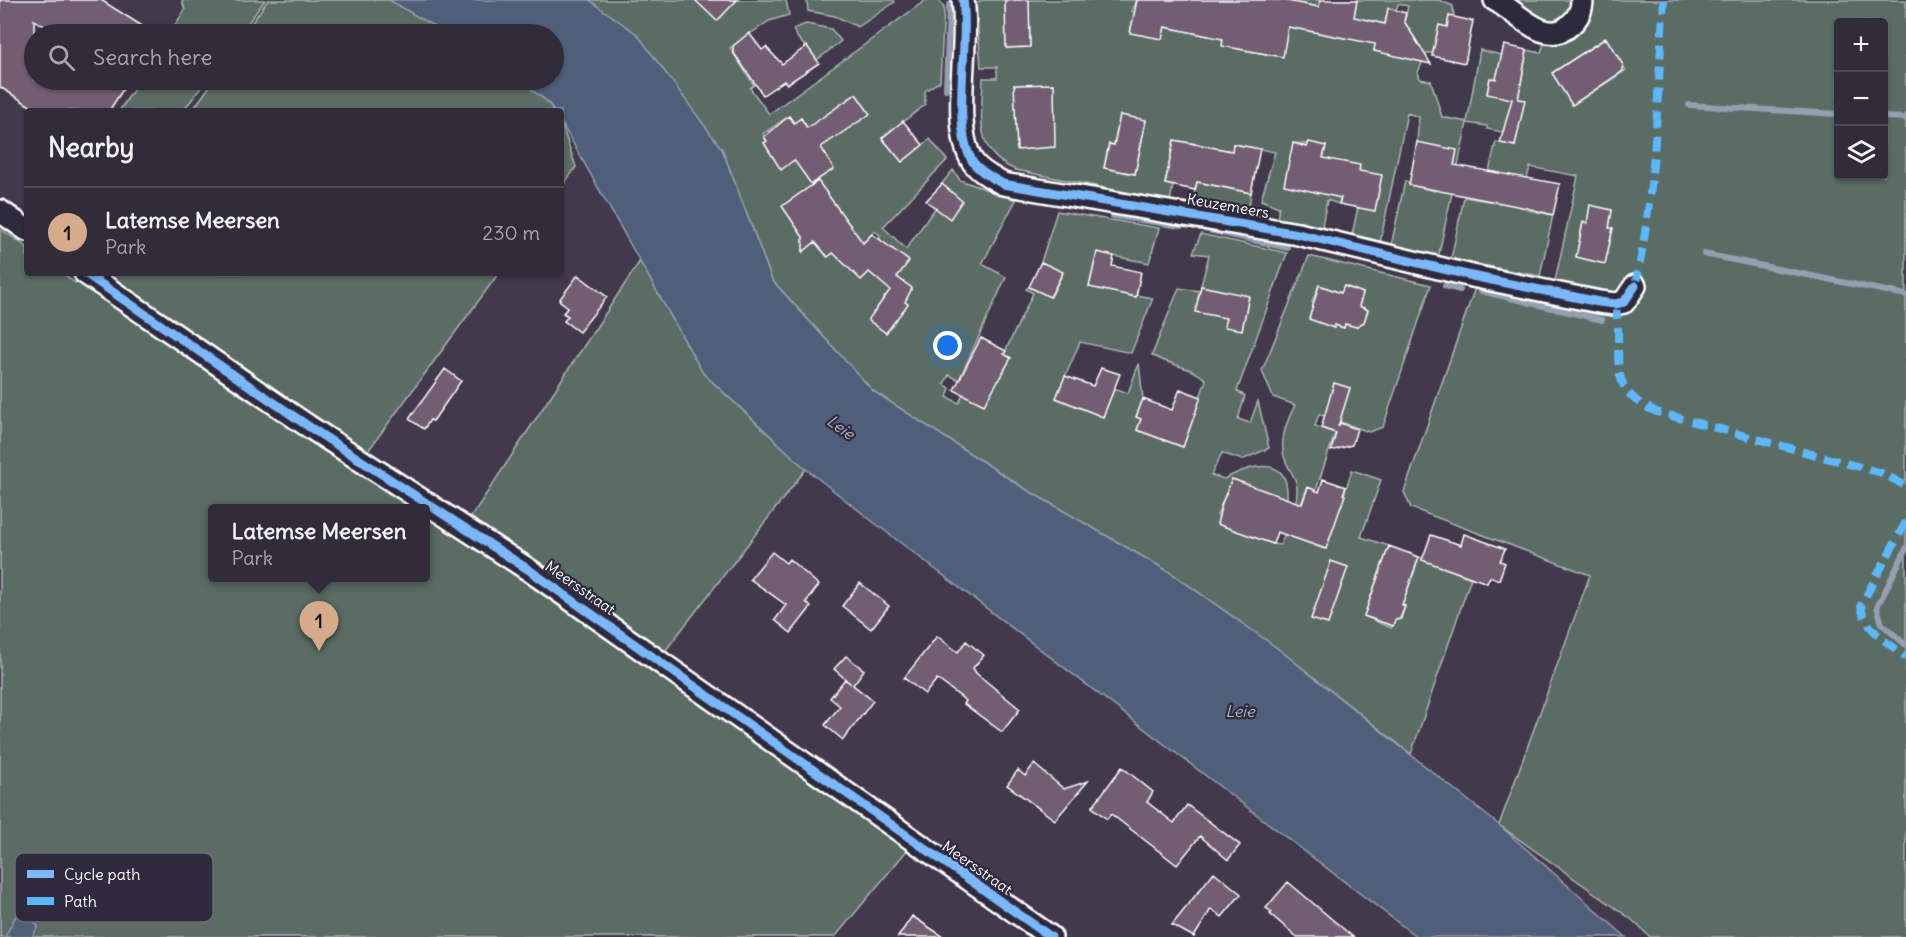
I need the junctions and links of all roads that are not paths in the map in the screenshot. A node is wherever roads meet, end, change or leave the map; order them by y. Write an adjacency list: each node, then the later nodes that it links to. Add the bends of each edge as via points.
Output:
1 (963, 0): 7 (street, Keuzemeers, via 965,147 974,163 1003,184 1298,234 1599,302 1624,302)
2 (1495, 0): 3 (street, via 1534,27 1551,33 1560,32 1576,19)
3 (1582, 0)
4 (0, 211): 5 (street)
5 (24, 228)
6 (89, 276): 8 (street, Meersstraat)
7 (1635, 286)
8 (428, 504)
9 (430, 505): 10 (street, Meersstraat, via 529,570)
10 (1051, 937)

